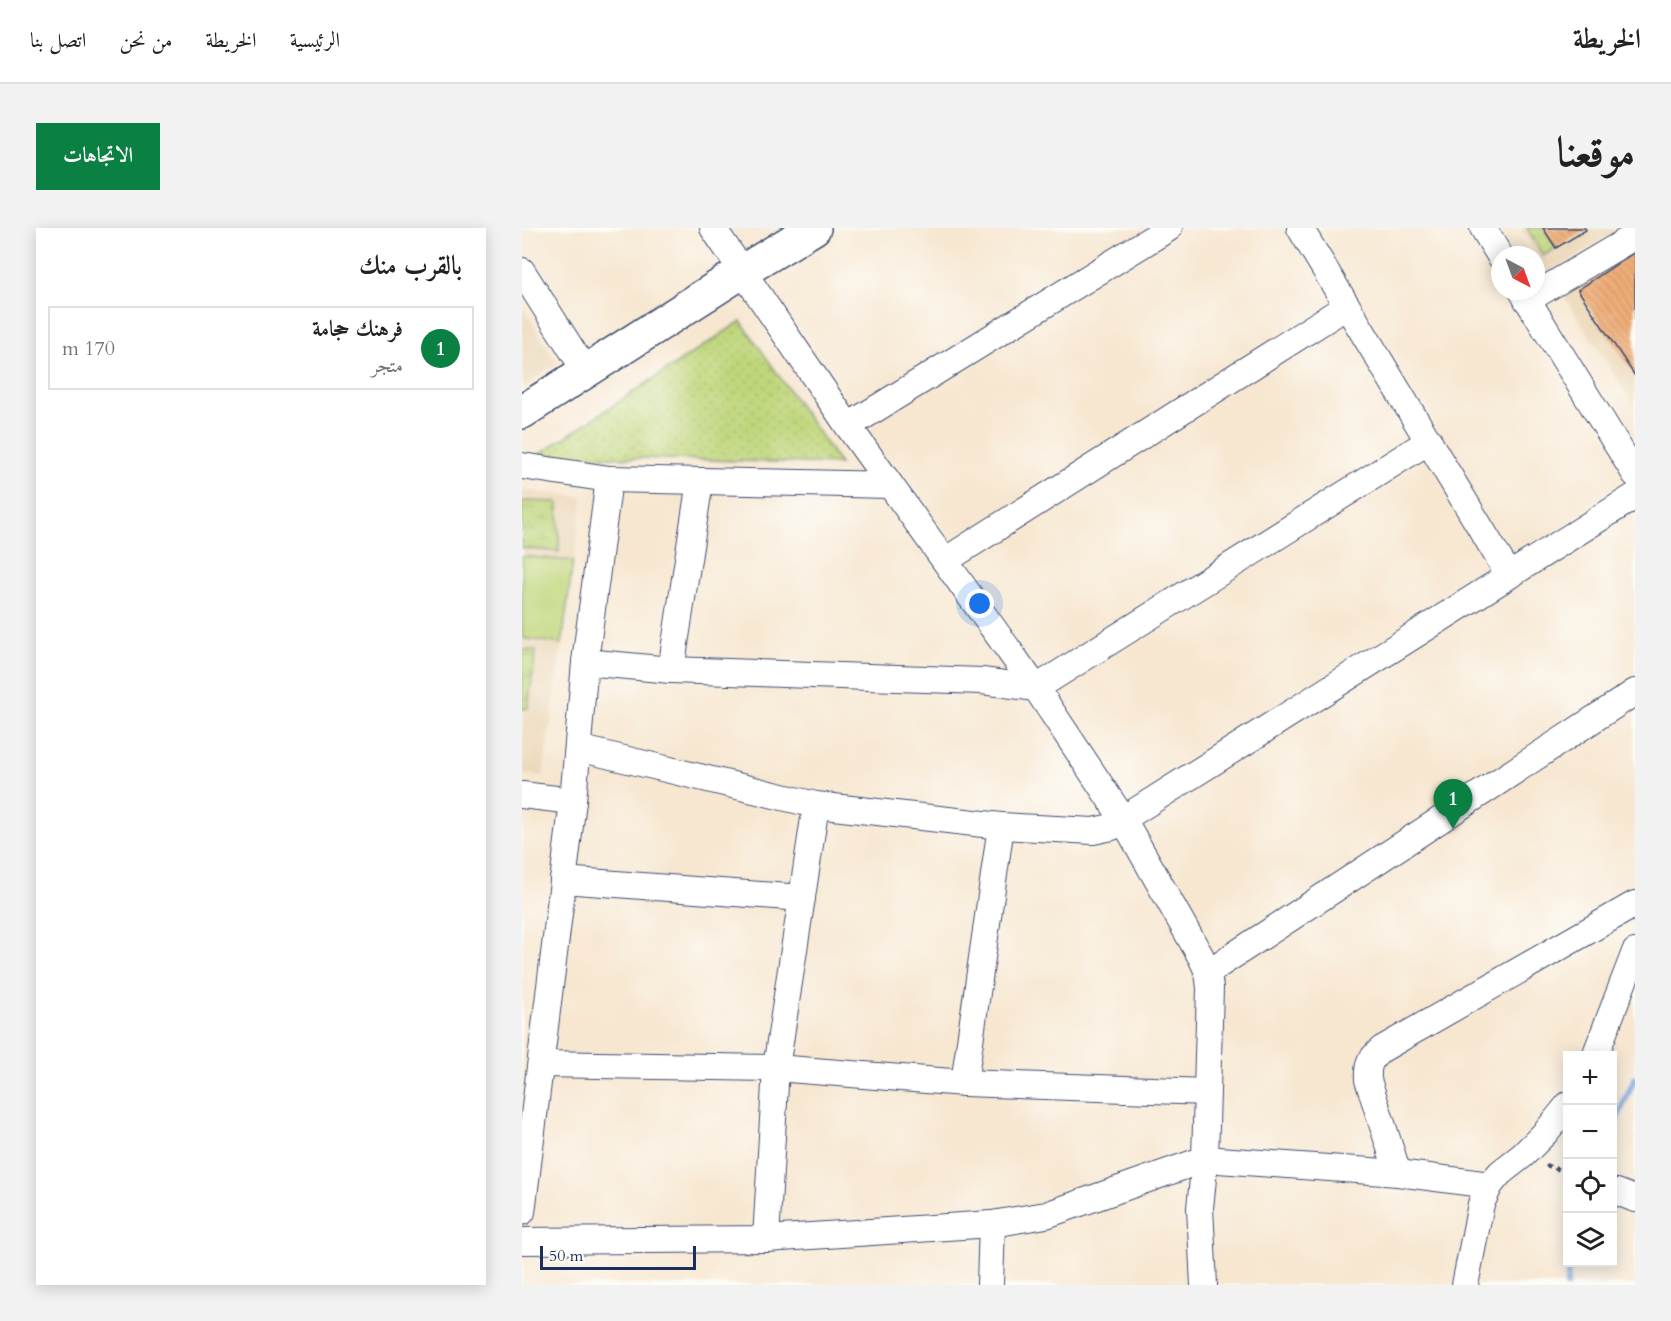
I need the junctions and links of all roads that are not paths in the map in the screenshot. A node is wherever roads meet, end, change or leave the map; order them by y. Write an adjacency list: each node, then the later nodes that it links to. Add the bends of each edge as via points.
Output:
1 (713, 228): 9 (street)
2 (814, 228): 9 (main road)
3 (1169, 228): 15 (street)
4 (1300, 228): 12 (street)
5 (1483, 228): 7 (street)
6 (1635, 236): 10 (street)
7 (1494, 246)
8 (522, 271): 13 (street)
9 (743, 271): 13 (main road); 15 (street)
10 (1545, 284)
11 (1527, 300): 18 (street)
12 (1347, 306): 16 (street); 23 (street)
13 (585, 372): 14 (main road)
14 (522, 412)
15 (848, 426): 21 (street)
16 (1429, 441): 24 (street); 27 (street)
17 (522, 466): 19 (street)
18 (1635, 474)
19 (609, 479): 20 (street); 25 (street)
20 (699, 481): 21 (street); 26 (street)
21 (890, 485): 23 (street)
22 (1635, 496): 24 (street)
23 (946, 561): 27 (street)
24 (1509, 574): 33 (street)
25 (585, 662): 26 (street); 29 (street)
26 (671, 670): 27 (street, via 982,681)
27 (1036, 688): 33 (street)
28 (1635, 692): 39 (street)
29 (578, 748): 31 (street); 32 (street)
30 (522, 795): 31 (street)
31 (573, 801): 35 (street)
32 (816, 804): 34 (street); 36 (street)
33 (1123, 819): 34 (street, via 1112,827 1093,831); 39 (street)
34 (1000, 826): 43 (street)
35 (563, 880): 36 (street); 41 (street)
36 (802, 898): 42 (street)
37 (1635, 904): 47 (street, via 1373,1057 1367,1068 1368,1080)
38 (1635, 952): 40 (street)
39 (1208, 972): 44 (street)
40 (1597, 1051)
41 (541, 1064): 42 (street); 49 (street)
42 (776, 1068): 43 (street); 51 (street)
43 (964, 1083): 44 (street)
44 (1207, 1092): 46 (street)
45 (1563, 1111): 48 (street)
46 (1205, 1159): 47 (street); 50 (street, via 1046,1215); 54 (street, via 1200,1208)
47 (1398, 1173): 48 (street)
48 (1490, 1185): 55 (street, via 1481,1204)
49 (522, 1212)
50 (992, 1224): 51 (street); 53 (street)
51 (766, 1239): 52 (street)
52 (522, 1241)
53 (990, 1285)
54 (1203, 1285)
55 (1465, 1285)

